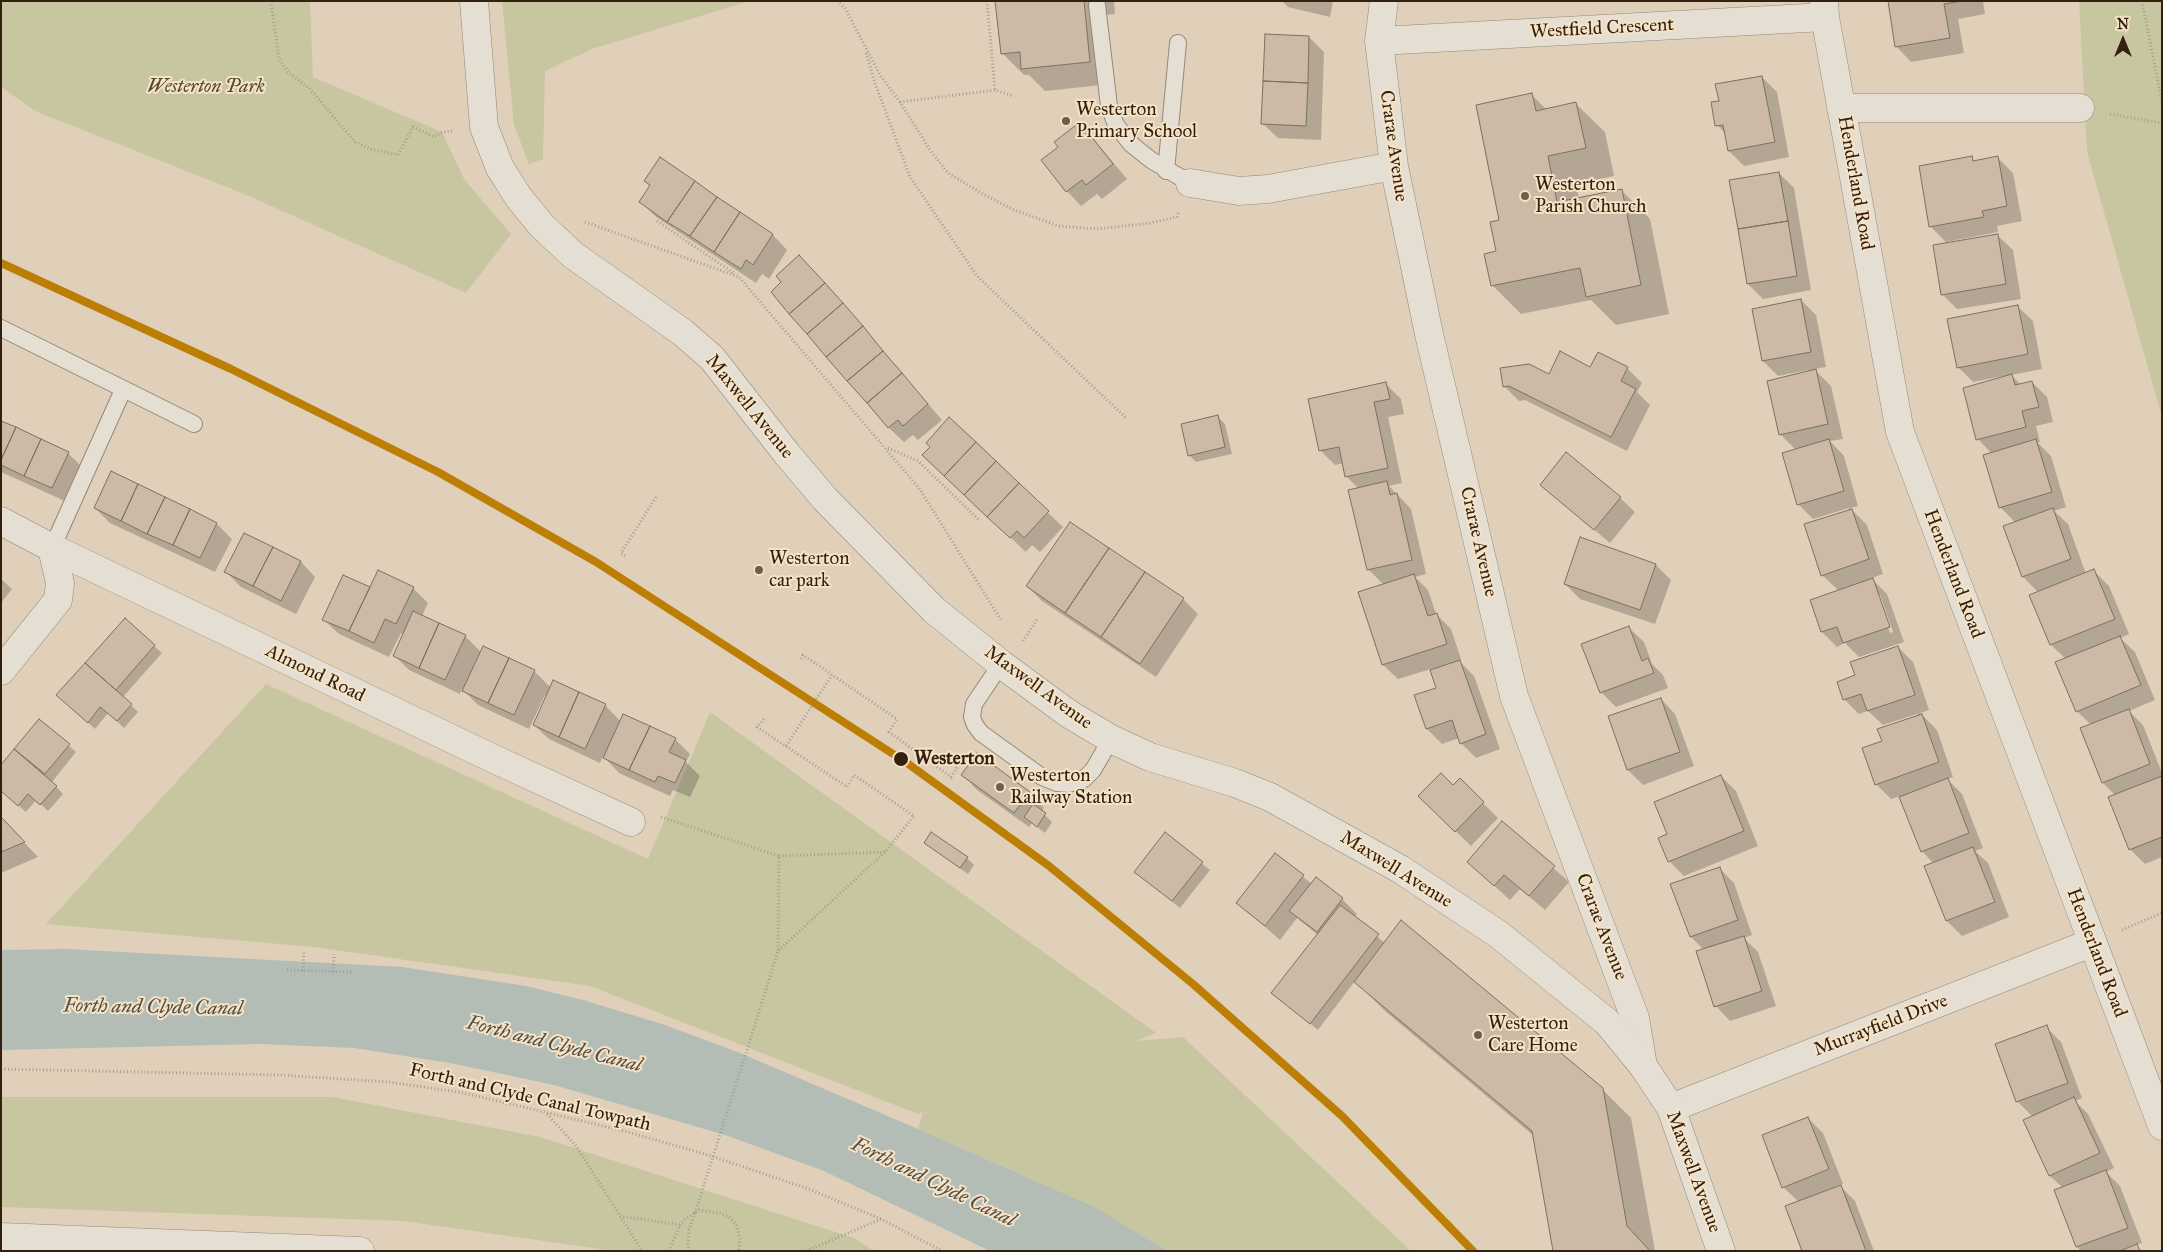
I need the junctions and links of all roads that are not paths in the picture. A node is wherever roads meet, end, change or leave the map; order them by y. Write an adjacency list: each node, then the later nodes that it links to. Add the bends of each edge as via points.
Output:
1 (474, 1): 17 (street, Maxwell Avenue, via 484,128 500,168 518,198 573,255 682,332 712,358 825,499 934,610)
2 (1384, 1): 5 (street, Crarae Avenue)
3 (1097, 5): 10 (lane, via 1109,106 1116,125 1131,144)
4 (1824, 9): 5 (street, Westfield Crescent); 7 (street, Henderland Road)
5 (1379, 41): 9 (street, Crarae Avenue)
6 (1178, 43): 10 (lane)
7 (1841, 108): 8 (street); 21 (street, Henderland Road, via 1900,432)
8 (2080, 108)
9 (1394, 166): 11 (street, via 1268,189 1239,191); 22 (street, Crarae Avenue, via 1429,334 1514,696 1635,1018)
10 (1166, 171): 11 (lane)
11 (1190, 183)
12 (1, 328): 13 (lane)
13 (123, 390): 14 (lane); 16 (lane)
14 (194, 424)
15 (1, 521): 16 (street, Almond Road)
16 (52, 548): 18 (street, via 60,584 58,600); 20 (street, Almond Road)
17 (993, 657): 19 (street, Maxwell Avenue, via 1069,714); 19 (lane, via 972,717 981,733 1042,777 1069,784 1084,779)
18 (1, 671)
19 (1111, 739): 22 (street, Maxwell Avenue, via 1150,757 1270,797 1400,869 1498,934 1607,1022)
20 (631, 822)
21 (2091, 943): 23 (street, Murrayfield Drive); 24 (street, Henderland Road)
22 (1643, 1066): 23 (street, Maxwell Avenue)
23 (1671, 1108): 28 (street, Maxwell Avenue)
24 (2162, 1126)
25 (1, 1238): 26 (street)
26 (163, 1247): 27 (street)
27 (360, 1251)
28 (1721, 1251)

